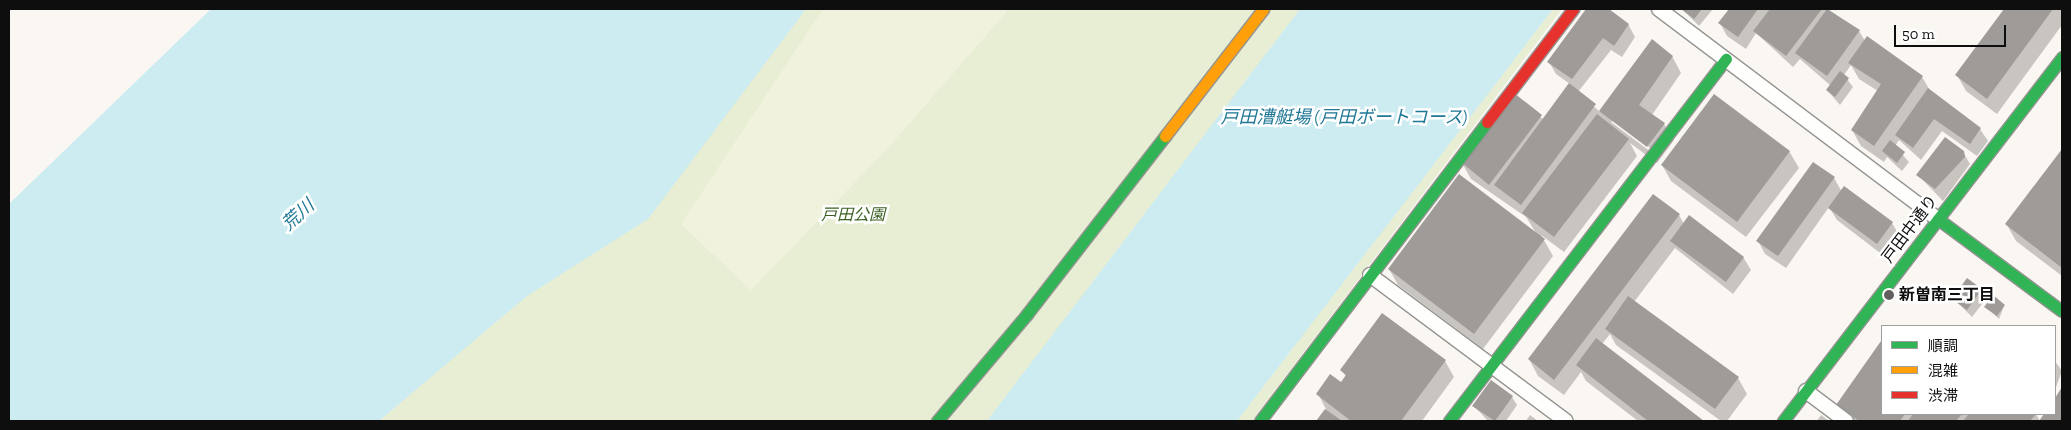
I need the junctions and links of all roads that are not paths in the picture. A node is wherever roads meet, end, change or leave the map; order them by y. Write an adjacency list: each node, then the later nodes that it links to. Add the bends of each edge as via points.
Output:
1 (1263, 9): 11 (street, via 1028,314)
2 (1573, 9): 7 (street)
3 (1659, 9): 5 (street)
4 (2062, 57): 6 (street, 戸田中通り)
5 (1726, 59): 6 (street); 9 (street)
6 (1938, 219): 8 (street); 10 (street, 戸田中通り)
7 (1370, 276): 9 (street); 12 (street)
8 (2062, 311)
9 (1491, 366): 13 (street); 14 (street)
10 (1806, 392): 15 (street, 戸田中通り); 16 (street)
11 (937, 421)
12 (1260, 421)
13 (1449, 421)
14 (1566, 421)
15 (1783, 421)
16 (1846, 421)

